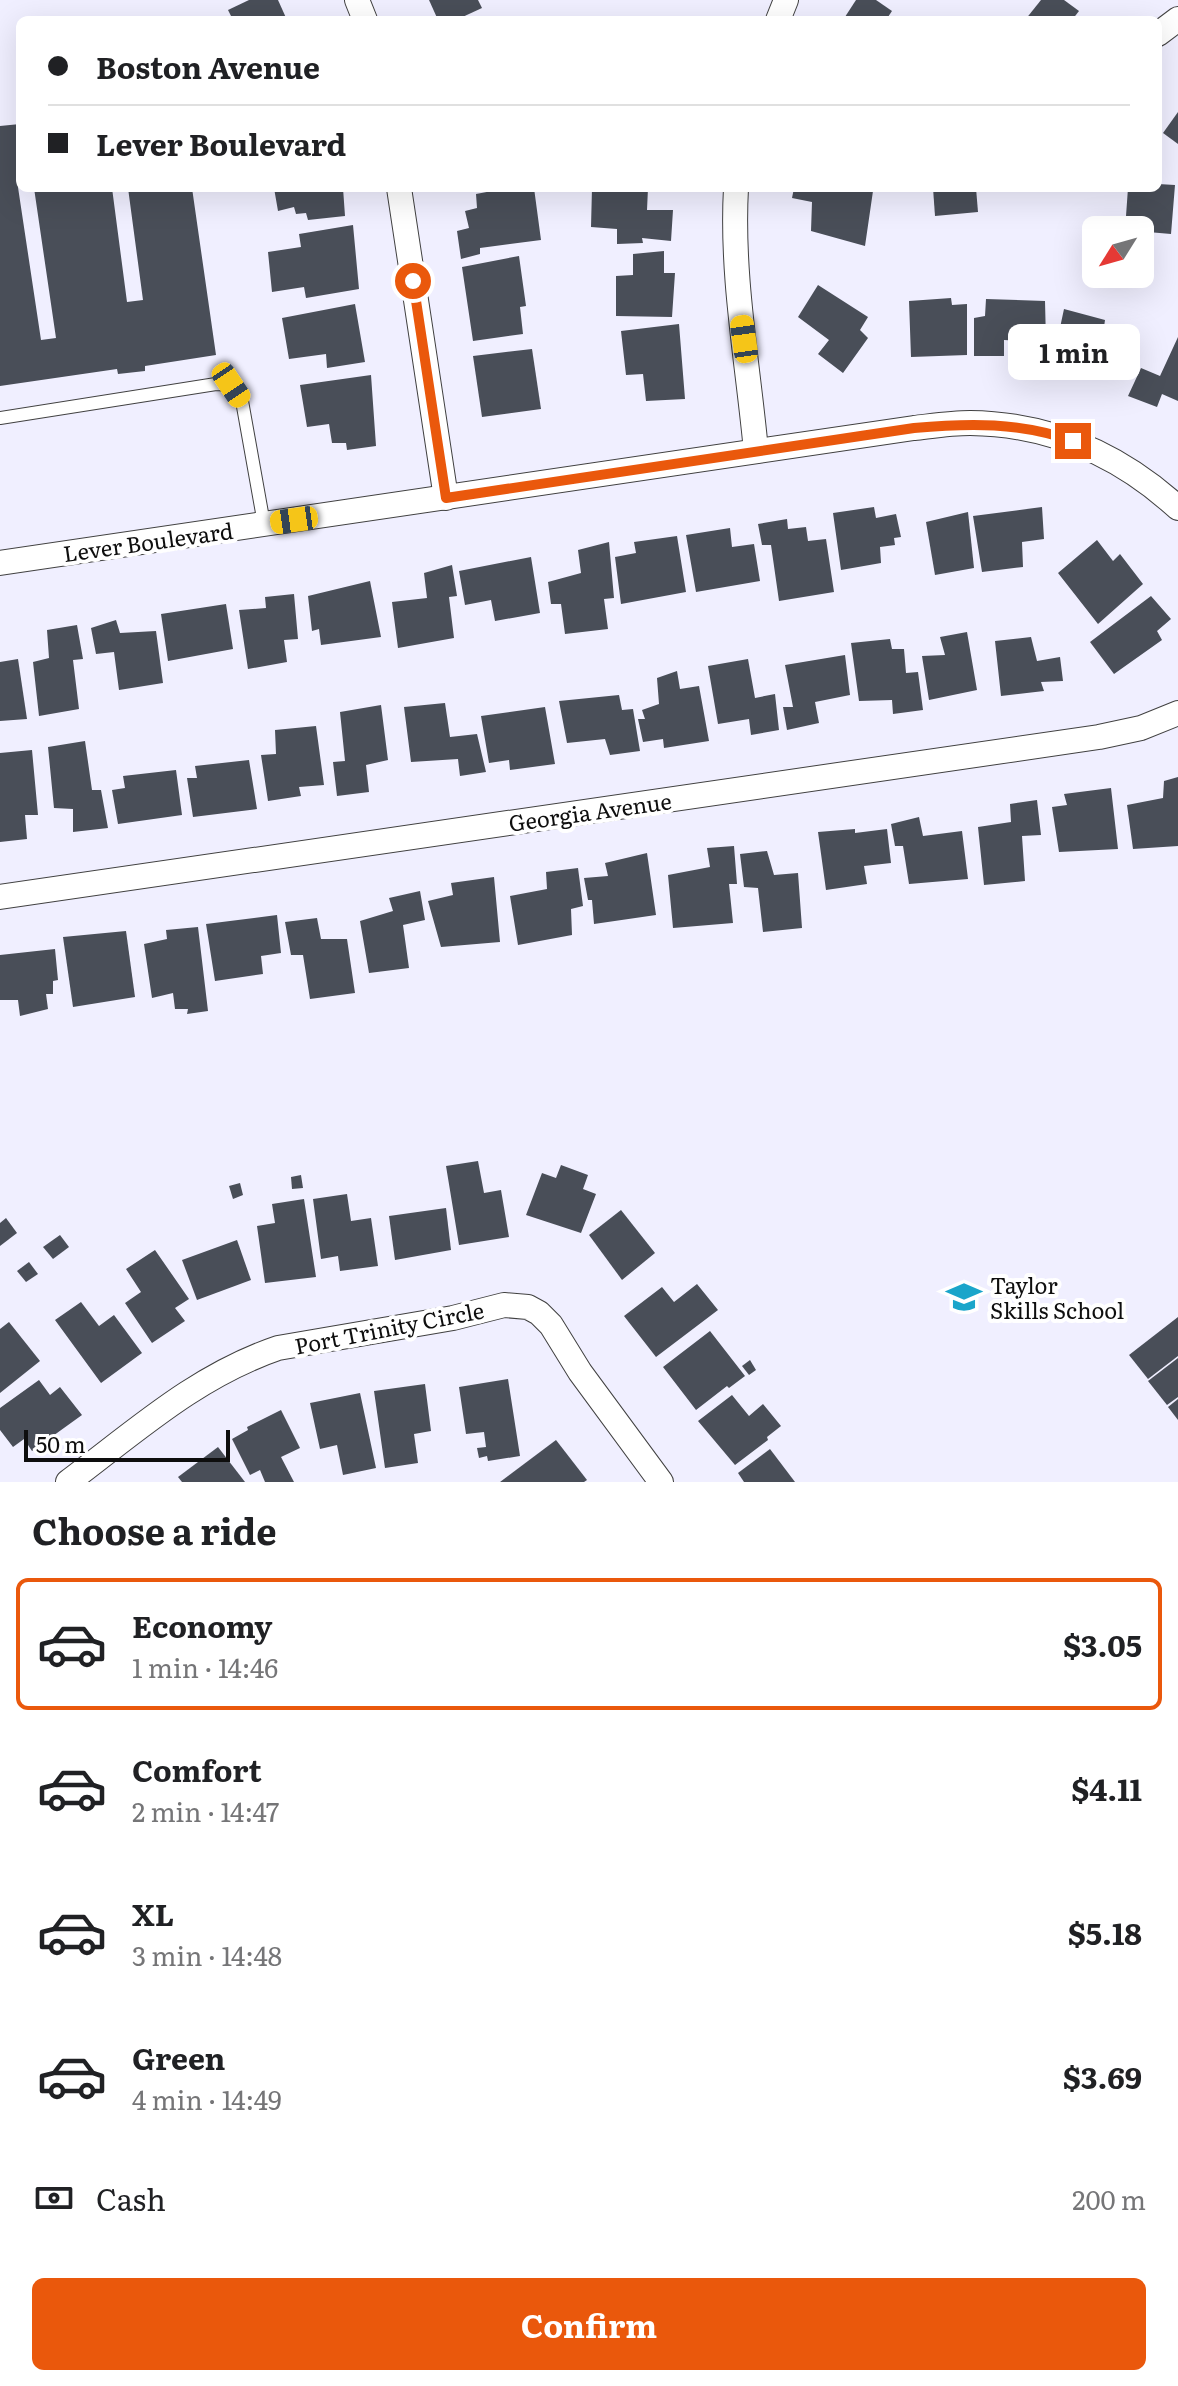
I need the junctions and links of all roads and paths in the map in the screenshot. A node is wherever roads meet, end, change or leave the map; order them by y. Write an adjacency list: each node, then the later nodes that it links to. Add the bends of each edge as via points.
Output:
1 (400, 192): 5 (street)
2 (736, 192): 4 (street, via 737,284)
3 (0, 418): 7 (lane, via 231,385 242,401)
4 (756, 451): 5 (street, Lever Boulevard); 6 (street, Lever Boulevard, via 914,428 1012,426 1060,437 1124,465)
5 (446, 498): 7 (street, Lever Boulevard)
6 (1178, 508)
7 (264, 524): 8 (street, Lever Boulevard)
8 (0, 563)
9 (1178, 713): 10 (street, Georgia Avenue, via 1099,737)
10 (0, 897)
11 (68, 1482): 12 (street, Port Trinity Circle, via 209,1377 250,1357 504,1305 528,1307 551,1325)
12 (661, 1482)

